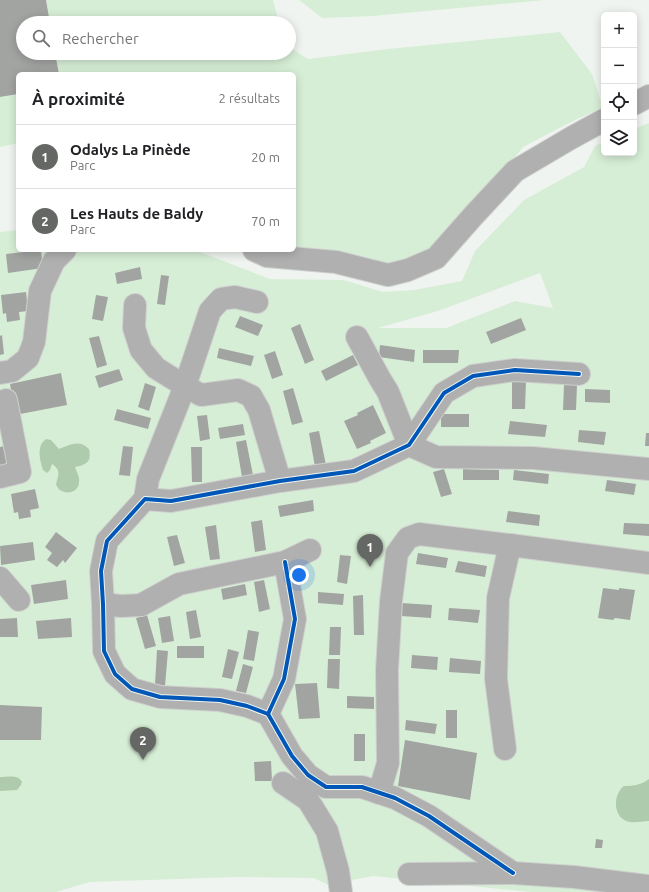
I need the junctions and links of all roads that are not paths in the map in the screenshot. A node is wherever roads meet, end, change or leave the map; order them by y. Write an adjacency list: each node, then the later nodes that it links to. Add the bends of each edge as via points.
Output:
1 (649, 96): 2 (street)
2 (637, 102)
3 (601, 122): 5 (street, via 516,171 436,258 408,270 388,275 336,262 267,256)
4 (63, 252): 9 (street, via 54,261 40,291 34,342 28,358 12,371)
5 (258, 252)
6 (257, 302): 11 (street, via 235,297 221,299 210,311)
7 (135, 305): 11 (street, via 134,328 141,350 156,368)
8 (357, 337): 13 (street, via 388,392)
9 (0, 373)
10 (579, 374): 13 (street, via 515,370 474,376 444,393)
11 (185, 386): 16 (street, via 201,395 238,390 251,396 259,410); 17 (street, via 148,479)
12 (6, 400): 15 (street, via 20,472)
13 (409, 445): 14 (street, via 436,457 533,458); 16 (street, via 354,471)
14 (649, 469)
15 (0, 477)
16 (280, 481): 17 (street, via 171,501)
17 (145, 499): 24 (street, via 107,541 101,571)
18 (510, 545): 21 (street); 26 (street, via 498,598 496,679); 28 (street, via 419,534 408,538 397,553 391,601 388,670 388,763)
19 (310, 550): 20 (street)
20 (285, 562): 24 (street, via 179,584 141,605); 25 (street, via 296,619 284,679)
21 (649, 563)
22 (0, 578): 23 (street)
23 (19, 600)
24 (103, 604): 25 (street, via 104,651 115,674 132,689 160,697 220,700)
25 (268, 714): 28 (street, via 292,756 308,775 326,787 362,787)
26 (505, 749)
27 (283, 783): 32 (street, via 308,800 327,831)
28 (380, 793): 29 (street, via 429,816)
29 (513, 872): 30 (street); 31 (street)
30 (409, 874)
31 (649, 886)
32 (341, 892)

